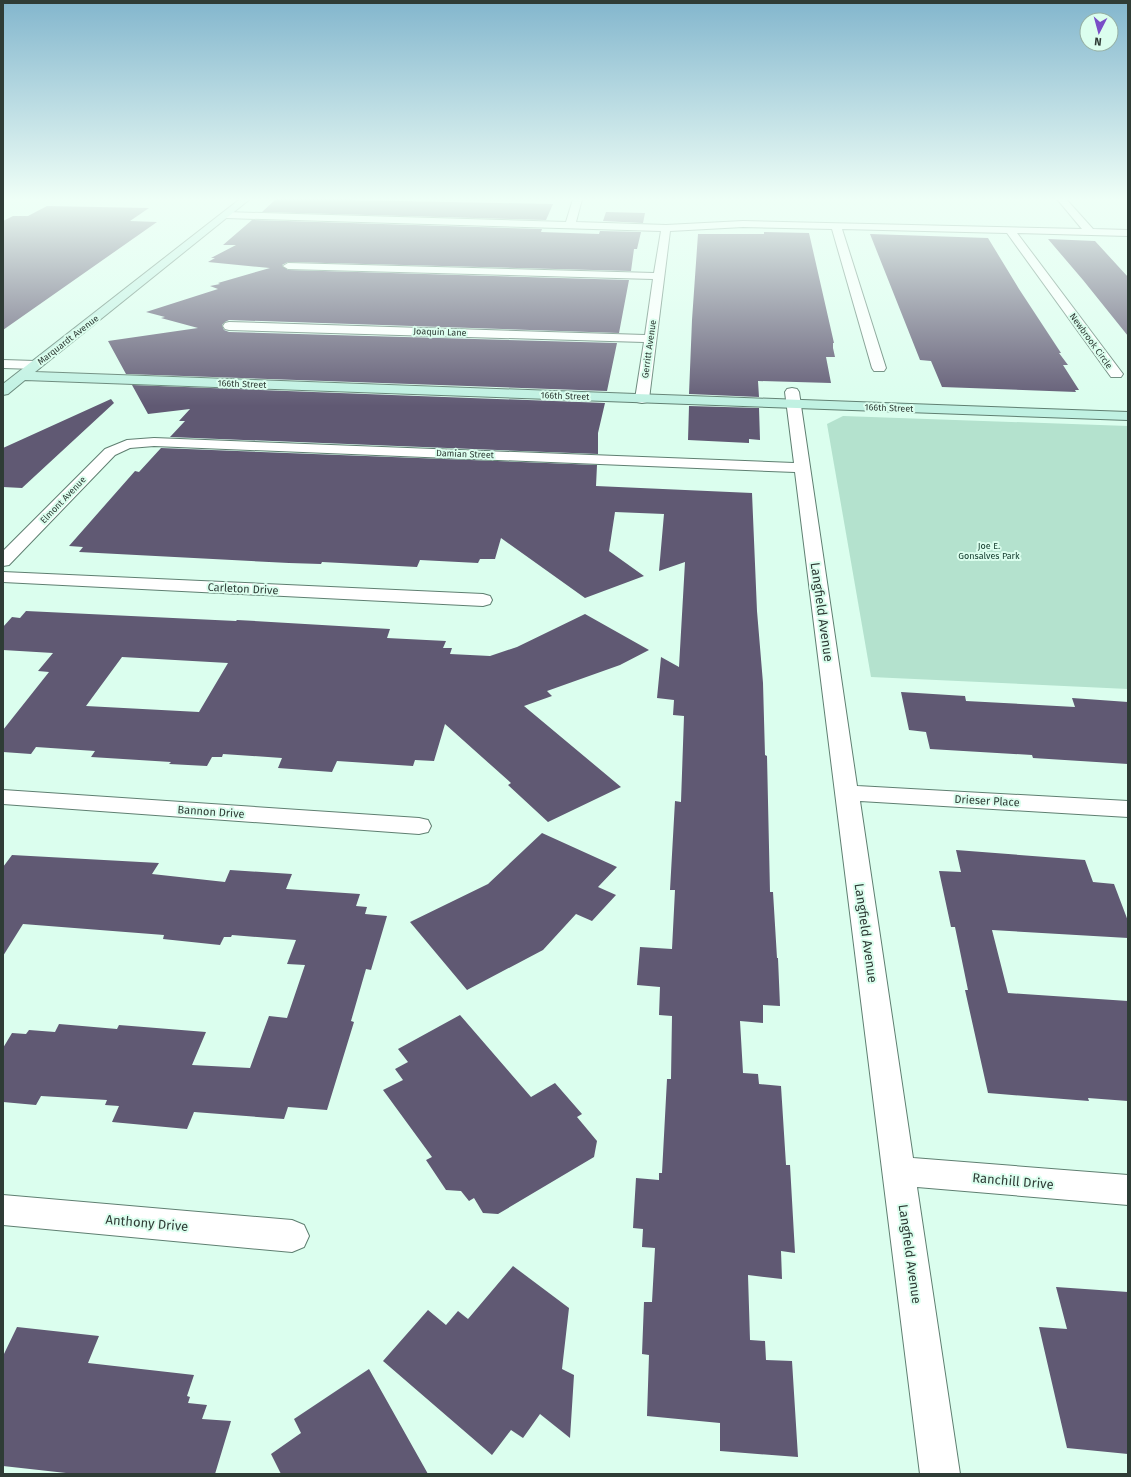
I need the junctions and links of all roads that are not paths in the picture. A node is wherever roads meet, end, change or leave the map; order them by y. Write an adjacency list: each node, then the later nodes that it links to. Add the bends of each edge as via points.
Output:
1 (159, 268): 10 (street, Marquardt Avenue)
2 (359, 268): 6 (street)
3 (660, 268): 6 (street, Gerritt Avenue)
4 (849, 268): 11 (street)
5 (1038, 268): 12 (street, Newbrook Circle)
6 (659, 276): 8 (street, Gerritt Avenue)
7 (229, 326): 8 (street, Joaquin Lane)
8 (651, 339): 16 (street, Gerritt Avenue)
9 (3, 364): 10 (street, 166th Street)
10 (36, 366): 14 (street, Marquardt Avenue); 16 (street, 166th Street)
11 (879, 368)
12 (1116, 374)
13 (3, 375): 14 (street, 166th Street)
14 (22, 376): 15 (street, Marquardt Avenue); 16 (street, 166th Street)
15 (3, 391)
16 (643, 393): 17 (street, 166th Street)
17 (793, 398): 18 (street, 166th Street); 19 (street, 166th Street); 21 (street, Langfield Avenue)
18 (1128, 404)
19 (1128, 416)
20 (127, 444): 21 (street, Damian Street, via 154,442); 22 (street, Elmont Avenue, via 110,452)
21 (803, 468): 25 (street, Langfield Avenue)
22 (3, 561)
23 (3, 577): 24 (street, Carleton Drive)
24 (483, 600)
25 (847, 793): 27 (street, Drieser Place); 29 (street, Langfield Avenue)
26 (3, 797): 28 (street, Bannon Drive)
27 (1128, 810)
28 (419, 826)
29 (898, 1171): 30 (street, Ranchill Drive); 33 (street, Langfield Avenue)
30 (1128, 1190)
31 (3, 1210): 32 (street, Anthony Drive)
32 (292, 1236)
33 (940, 1474)

